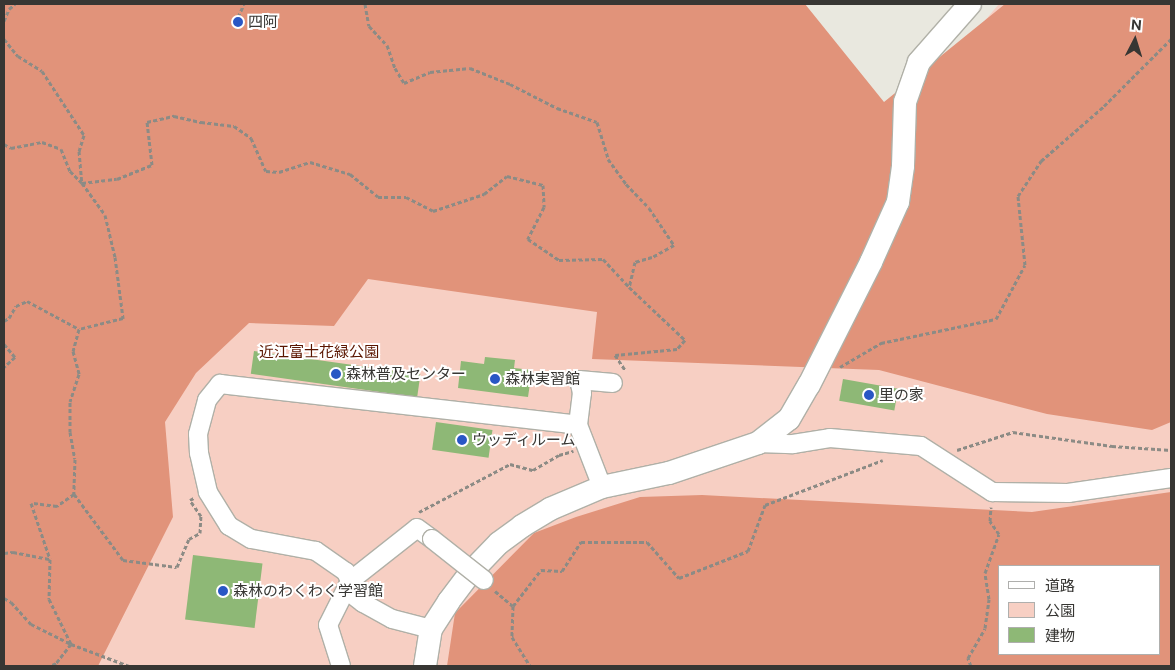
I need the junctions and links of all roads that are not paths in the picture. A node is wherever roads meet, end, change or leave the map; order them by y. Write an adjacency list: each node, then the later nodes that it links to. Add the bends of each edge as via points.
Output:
1 (970, 4): 4 (main road, via 919,62 905,102 898,202 871,262 789,420)
2 (619, 376): 3 (lane, via 579,380 582,393)
3 (578, 425): 6 (lane); 8 (lane, via 220,384 207,400 198,434 201,470 208,492 229,526 251,539 316,551 346,572)
4 (758, 443): 5 (lane, via 793,444 830,438 921,446 992,492 1068,493); 6 (main road, via 669,472)
5 (1171, 478)
6 (602, 487): 9 (main road, via 550,508 499,542 471,572)
7 (484, 580): 8 (lane, bridge, via 417,528)
8 (350, 581): 9 (lane, via 350,593 382,614 414,626); 10 (lane, via 328,625)
9 (431, 628): 11 (main road)
10 (341, 666)
11 (425, 666)

